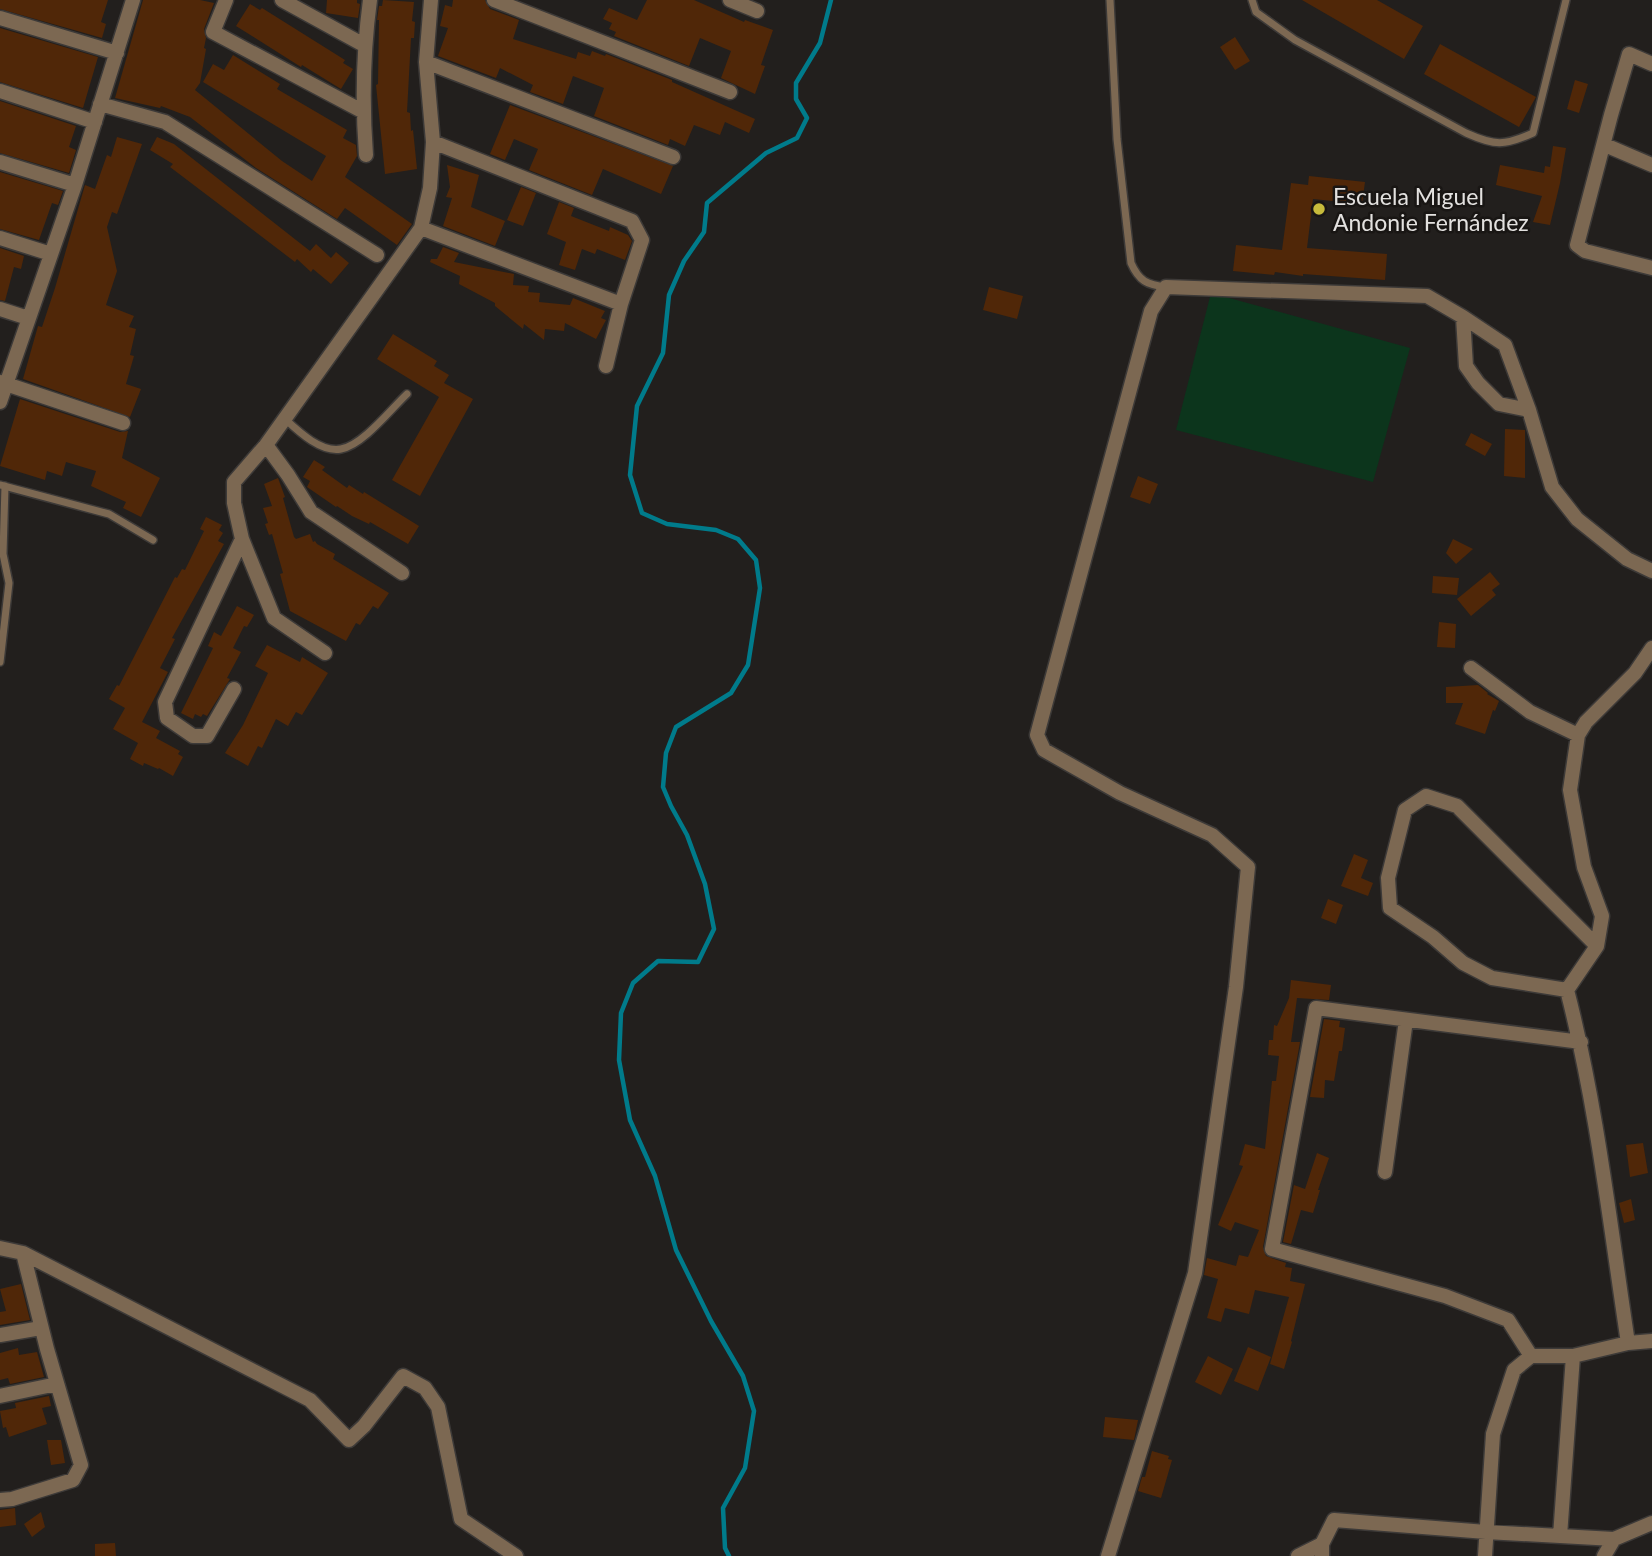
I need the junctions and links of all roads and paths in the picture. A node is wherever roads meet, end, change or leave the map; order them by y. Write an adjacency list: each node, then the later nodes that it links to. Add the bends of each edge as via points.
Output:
1 (133, 0): 14 (street)
2 (226, 0): 20 (street, via 214,32)
3 (282, 0): 13 (street)
4 (370, 0): 13 (street)
5 (431, 0): 15 (street)
6 (494, 0): 18 (street)
7 (730, 0): 11 (street)
8 (1110, 0): 34 (lane, via 1117,139 1131,263 1148,285)
9 (1252, 0): 10 (lane, via 1256,12 1295,40 1466,133 1502,145 1533,133)
10 (1566, 0)
11 (757, 10)
12 (0, 18): 14 (street)
13 (364, 45): 20 (street)
14 (117, 53): 19 (street)
15 (426, 62): 22 (street); 25 (street)
16 (1652, 64): 23 (street, via 1629,54)
17 (0, 91): 21 (street)
18 (730, 92)
19 (100, 104): 21 (street); 32 (street, via 165,122)
20 (362, 111): 24 (street)
21 (95, 122): 28 (street)
22 (433, 142): 29 (street); 35 (street, via 632,221 642,240)
23 (1605, 145): 27 (street); 33 (street, via 1577,245)
24 (366, 155)
25 (673, 157)
26 (0, 162): 28 (street)
27 (1652, 165)
28 (75, 184): 31 (street)
29 (421, 228): 35 (street); 44 (street)
30 (0, 238): 31 (street)
31 (51, 254): 38 (street)
32 (377, 255)
33 (1652, 268)
34 (1167, 286): 37 (street, via 1427,296); 80 (street, via 1151,311 1037,735 1045,750 1120,793 1212,835 1248,867 1236,987 1195,1273)
35 (621, 304): 39 (street)
36 (0, 309): 38 (street)
37 (1463, 317): 43 (street, via 1505,345); 43 (street, via 1466,366 1478,383 1499,404)
38 (28, 318): 40 (street)
39 (606, 366)
40 (3, 383): 42 (street); 45 (street)
41 (407, 394): 44 (lane, via 356,442 340,450 323,446)
42 (0, 402)
43 (1529, 410): 50 (street, via 1552,486 1577,519 1627,559)
44 (284, 419): 46 (street)
45 (123, 422)
46 (266, 444): 48 (street, via 234,482); 51 (street, via 311,512)
47 (3, 485): 49 (lane, via 109,514); 54 (lane, via 3,554 9,583)
48 (242, 539): 53 (street, via 274,618); 56 (street, via 165,702 167,718 193,736 207,736)
49 (153, 540)
50 (1652, 571)
51 (402, 573)
52 (1652, 648): 57 (street)
53 (325, 653)
54 (0, 662)
55 (1471, 668): 57 (street, via 1530,712)
56 (234, 688)
57 (1578, 735): 58 (street, via 1570,790 1584,867 1602,915)
58 (1597, 946): 59 (street); 59 (street, via 1457,806 1426,796 1405,810 1388,878 1390,908 1463,964 1492,978)
59 (1567, 990): 61 (street)
60 (1406, 1020): 61 (street); 62 (street); 69 (street, via 1316,1008 1272,1249 1446,1296 1508,1321)
61 (1581, 1042): 68 (street)
62 (1385, 1172)
63 (0, 1248): 64 (street)
64 (23, 1253): 65 (street); 79 (street, via 310,1400 349,1440 403,1376 425,1388 438,1407 461,1519)
65 (41, 1328): 66 (street); 71 (street)
66 (0, 1335)
67 (1652, 1341): 68 (street)
68 (1628, 1343): 70 (street)
69 (1531, 1356): 70 (street); 75 (street, via 1514,1370 1493,1434)
70 (1573, 1356): 76 (street)
71 (57, 1384): 72 (street); 73 (street, via 81,1465 73,1480)
72 (0, 1396)
73 (0, 1500)
74 (1652, 1523): 77 (street)
75 (1486, 1532): 76 (street); 78 (street, via 1334,1520); 82 (street)
76 (1560, 1536): 77 (street)
77 (1614, 1539): 83 (street)
78 (1322, 1550): 81 (street)
79 (516, 1556)
80 (1108, 1556)
81 (1298, 1556)
82 (1485, 1556)
83 (1604, 1556)

